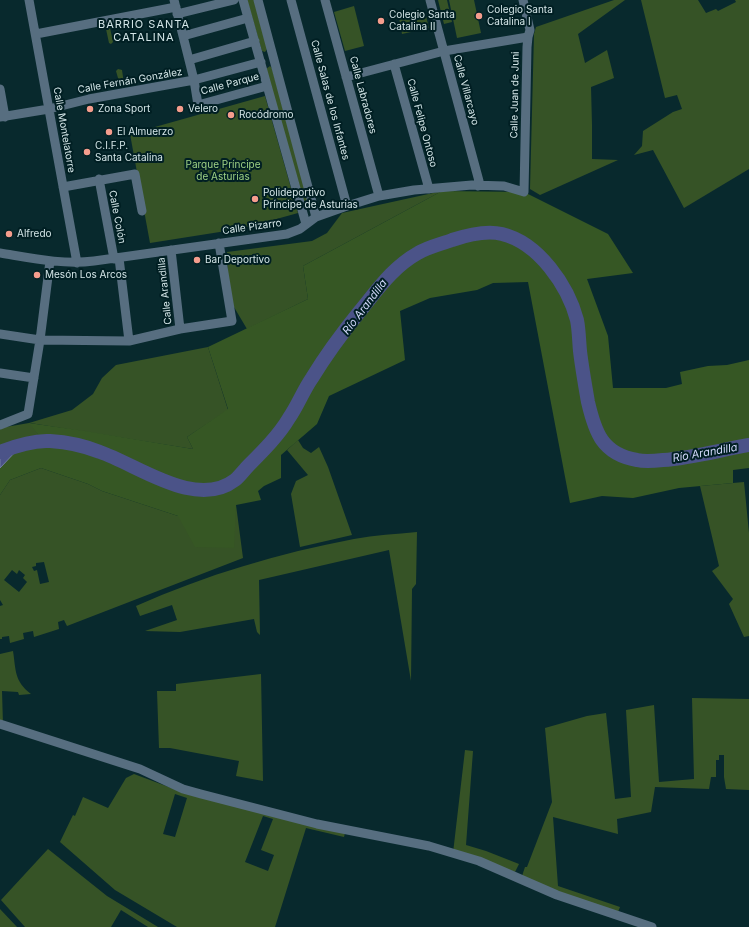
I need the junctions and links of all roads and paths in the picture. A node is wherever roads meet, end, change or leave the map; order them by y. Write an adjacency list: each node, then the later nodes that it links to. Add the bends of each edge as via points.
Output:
1 (29, 0): 11 (street, Calle Montelatorre)
2 (234, 0): 9 (street)
3 (244, 0): 10 (street)
4 (258, 0): 16 (street)
5 (291, 0): 32 (street, Calle Salas de los Infantes)
6 (430, 0): 15 (street, Calle Villarcayo)
7 (523, 0): 13 (street, Calle Juan de Juni, via 530,30)
8 (328, 1): 20 (street, Calle Labradores)
9 (176, 7): 11 (street); 12 (street)
10 (248, 18): 12 (street); 14 (street)
11 (36, 34): 24 (street, Calle Montelatorre)
12 (183, 36): 18 (street)
13 (528, 37): 15 (street); 30 (street, Calle Juan de Juni)
14 (255, 41): 17 (street); 18 (street)
15 (444, 51): 19 (street); 27 (street, Calle Villarcayo, via 479,181)
16 (272, 53): 17 (street, Calle Fernán González); 34 (street)
17 (260, 59): 21 (street, Calle Fernán González); 22 (street)
18 (189, 60): 21 (street)
19 (394, 64): 20 (street); 29 (street, Calle Felipe Ontoso)
20 (346, 77): 31 (street, Calle Labradores)
21 (194, 80): 22 (street, Calle Parque, via 198,104); 24 (street, Calle Fernán González)
22 (267, 86): 35 (street)
23 (0, 89): 25 (street)
24 (49, 109): 25 (street, Calle Fernán González); 28 (street, Calle Montelatorre)
25 (2, 117)
26 (99, 180): 28 (street); 33 (street, via 135,174); 40 (street, Calle Colón)
27 (478, 186): 29 (street, Calle Pizarro); 30 (street, Calle Pizarro, via 504,186)
28 (63, 187): 42 (street, Calle Montelatorre)
29 (428, 189): 31 (street, Calle Pizarro)
30 (524, 192)
31 (379, 196): 32 (street, Calle Pizarro)
32 (347, 206): 34 (street, Calle Pizarro)
33 (142, 211)
34 (316, 217): 35 (street, Calle Pizarro)
35 (306, 224): 36 (street, Calle Pizarro, via 287,234)
36 (219, 243): 37 (street, Calle Pizarro); 43 (street, via 232,321)
37 (171, 250): 40 (street, Calle Pizarro); 43 (street, Calle Arandilla)
38 (0, 253): 39 (street); 41 (street, Calle Pizarro)
39 (0, 257)
40 (116, 258): 42 (street, Calle Pizarro); 46 (street, Calle Colón)
41 (50, 261): 42 (street, Calle Pizarro); 45 (street)
42 (77, 263)
43 (180, 329): 46 (street)
44 (0, 334): 45 (street)
45 (40, 340): 46 (street); 49 (street)
46 (129, 341)
47 (0, 373): 49 (street)
48 (0, 377): 49 (street)
49 (34, 380): 50 (street, via 28,414)
50 (0, 425)
51 (0, 724): 52 (street, via 140,769 183,789 317,824 429,846 479,861 557,895)
52 (652, 927)

